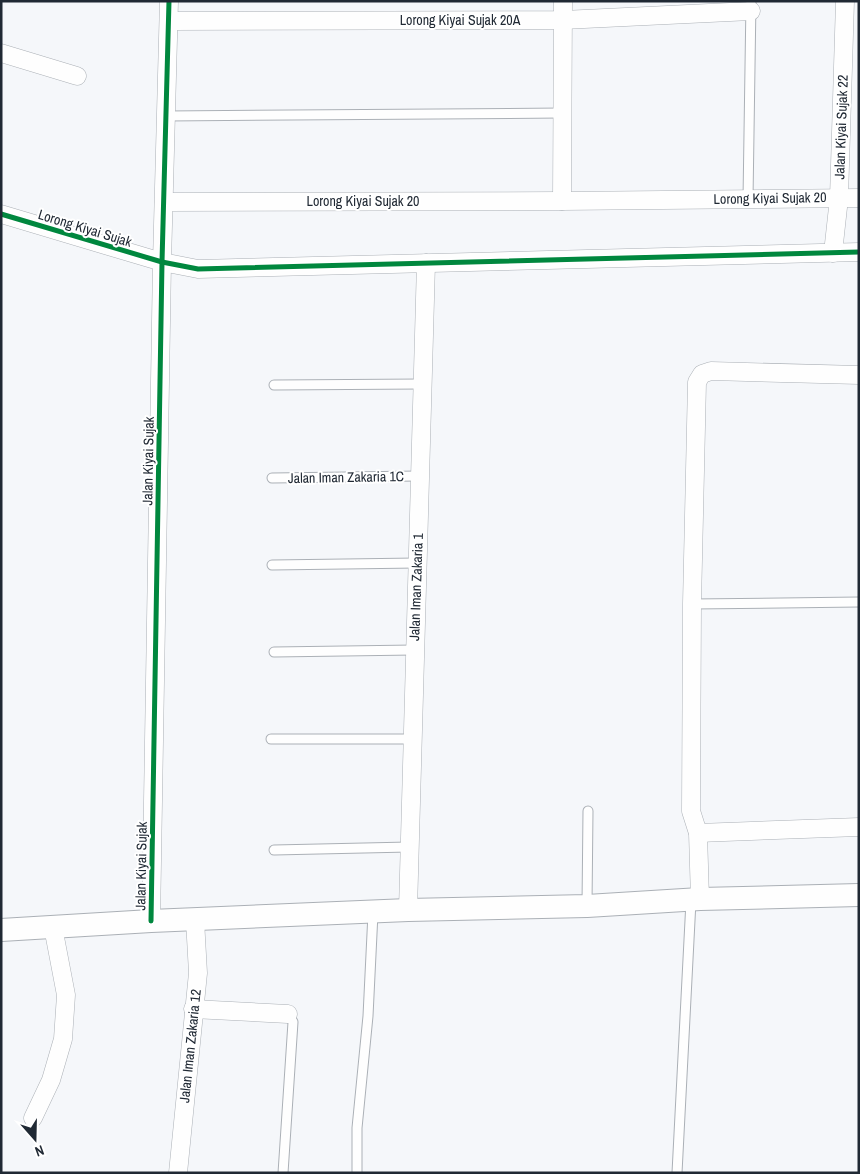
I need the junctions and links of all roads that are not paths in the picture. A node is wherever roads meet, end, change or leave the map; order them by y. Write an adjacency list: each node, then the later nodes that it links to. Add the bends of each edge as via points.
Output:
1 (169, 1): 6 (street, Jalan Kiyai Sujak)
2 (563, 1): 5 (street)
3 (845, 1): 12 (street, Jalan Kiyai Sujak 22)
4 (751, 6): 5 (street, Lorong Kiyai Sujak 20A); 11 (lane)
5 (563, 20): 6 (street, Lorong Kiyai Sujak 20A); 9 (street)
6 (169, 21): 10 (street, Jalan Kiyai Sujak)
7 (1, 53): 8 (street)
8 (77, 76)
9 (562, 113): 10 (lane); 14 (street)
10 (166, 116): 15 (street, Jalan Kiyai Sujak)
11 (748, 198): 12 (street, Lorong Kiyai Sujak 20); 14 (street, Lorong Kiyai Sujak 20)
12 (839, 198): 13 (street, Lorong Kiyai Sujak 20); 18 (street, Jalan Kiyai Sujak 22)
13 (859, 198)
14 (562, 201): 15 (street, Lorong Kiyai Sujak 20)
15 (164, 202): 19 (street, Jalan Kiyai Sujak)
16 (1, 214): 19 (street, Lorong Kiyai Sujak)
17 (859, 252): 18 (street, Lorong Kiyai Sujak)
18 (833, 253): 20 (street, Lorong Kiyai Sujak)
19 (162, 262): 20 (street, Lorong Kiyai Sujak, via 198,269); 45 (street, Jalan Kiyai Sujak)
20 (426, 263): 22 (street, Jalan Iman Zakaria 1)
21 (859, 375): 29 (street, via 711,371 702,374 698,382)
22 (422, 384): 23 (lane); 24 (street, Jalan Iman Zakaria 1)
23 (274, 385)
24 (419, 476): 25 (lane, Jalan Iman Zakaria 1C); 26 (street, Jalan Iman Zakaria 1)
25 (272, 478)
26 (417, 563): 27 (lane); 30 (street, Jalan Iman Zakaria 1)
27 (272, 565)
28 (859, 602): 29 (lane)
29 (692, 604): 36 (street, via 691,811)
30 (414, 650): 31 (lane); 33 (street, Jalan Iman Zakaria 1)
31 (274, 652)
32 (271, 739): 33 (lane)
33 (412, 739): 37 (street, Jalan Iman Zakaria 1)
34 (588, 811): 41 (lane)
35 (859, 827): 36 (street)
36 (698, 833): 40 (street)
37 (409, 847): 38 (lane); 42 (street, Jalan Iman Zakaria 1)
38 (274, 850)
39 (859, 895): 40 (street)
40 (696, 899): 41 (street); 54 (lane)
41 (587, 906): 42 (street)
42 (408, 910): 43 (street)
43 (373, 912): 44 (street); 53 (lane, via 368,1016 357,1128)
44 (195, 920): 45 (street); 48 (street, Jalan Iman Zakaria 12, via 198,973)
45 (151, 921): 46 (street)
46 (52, 927): 47 (street); 50 (street, via 66,995 63,1040 51,1080)
47 (1, 930)
48 (193, 1009): 49 (street); 51 (street, Jalan Iman Zakaria 12)
49 (288, 1014): 52 (lane, via 293,1022)
50 (33, 1118)
51 (178, 1173)
52 (283, 1173)
53 (357, 1173)
54 (677, 1173)

